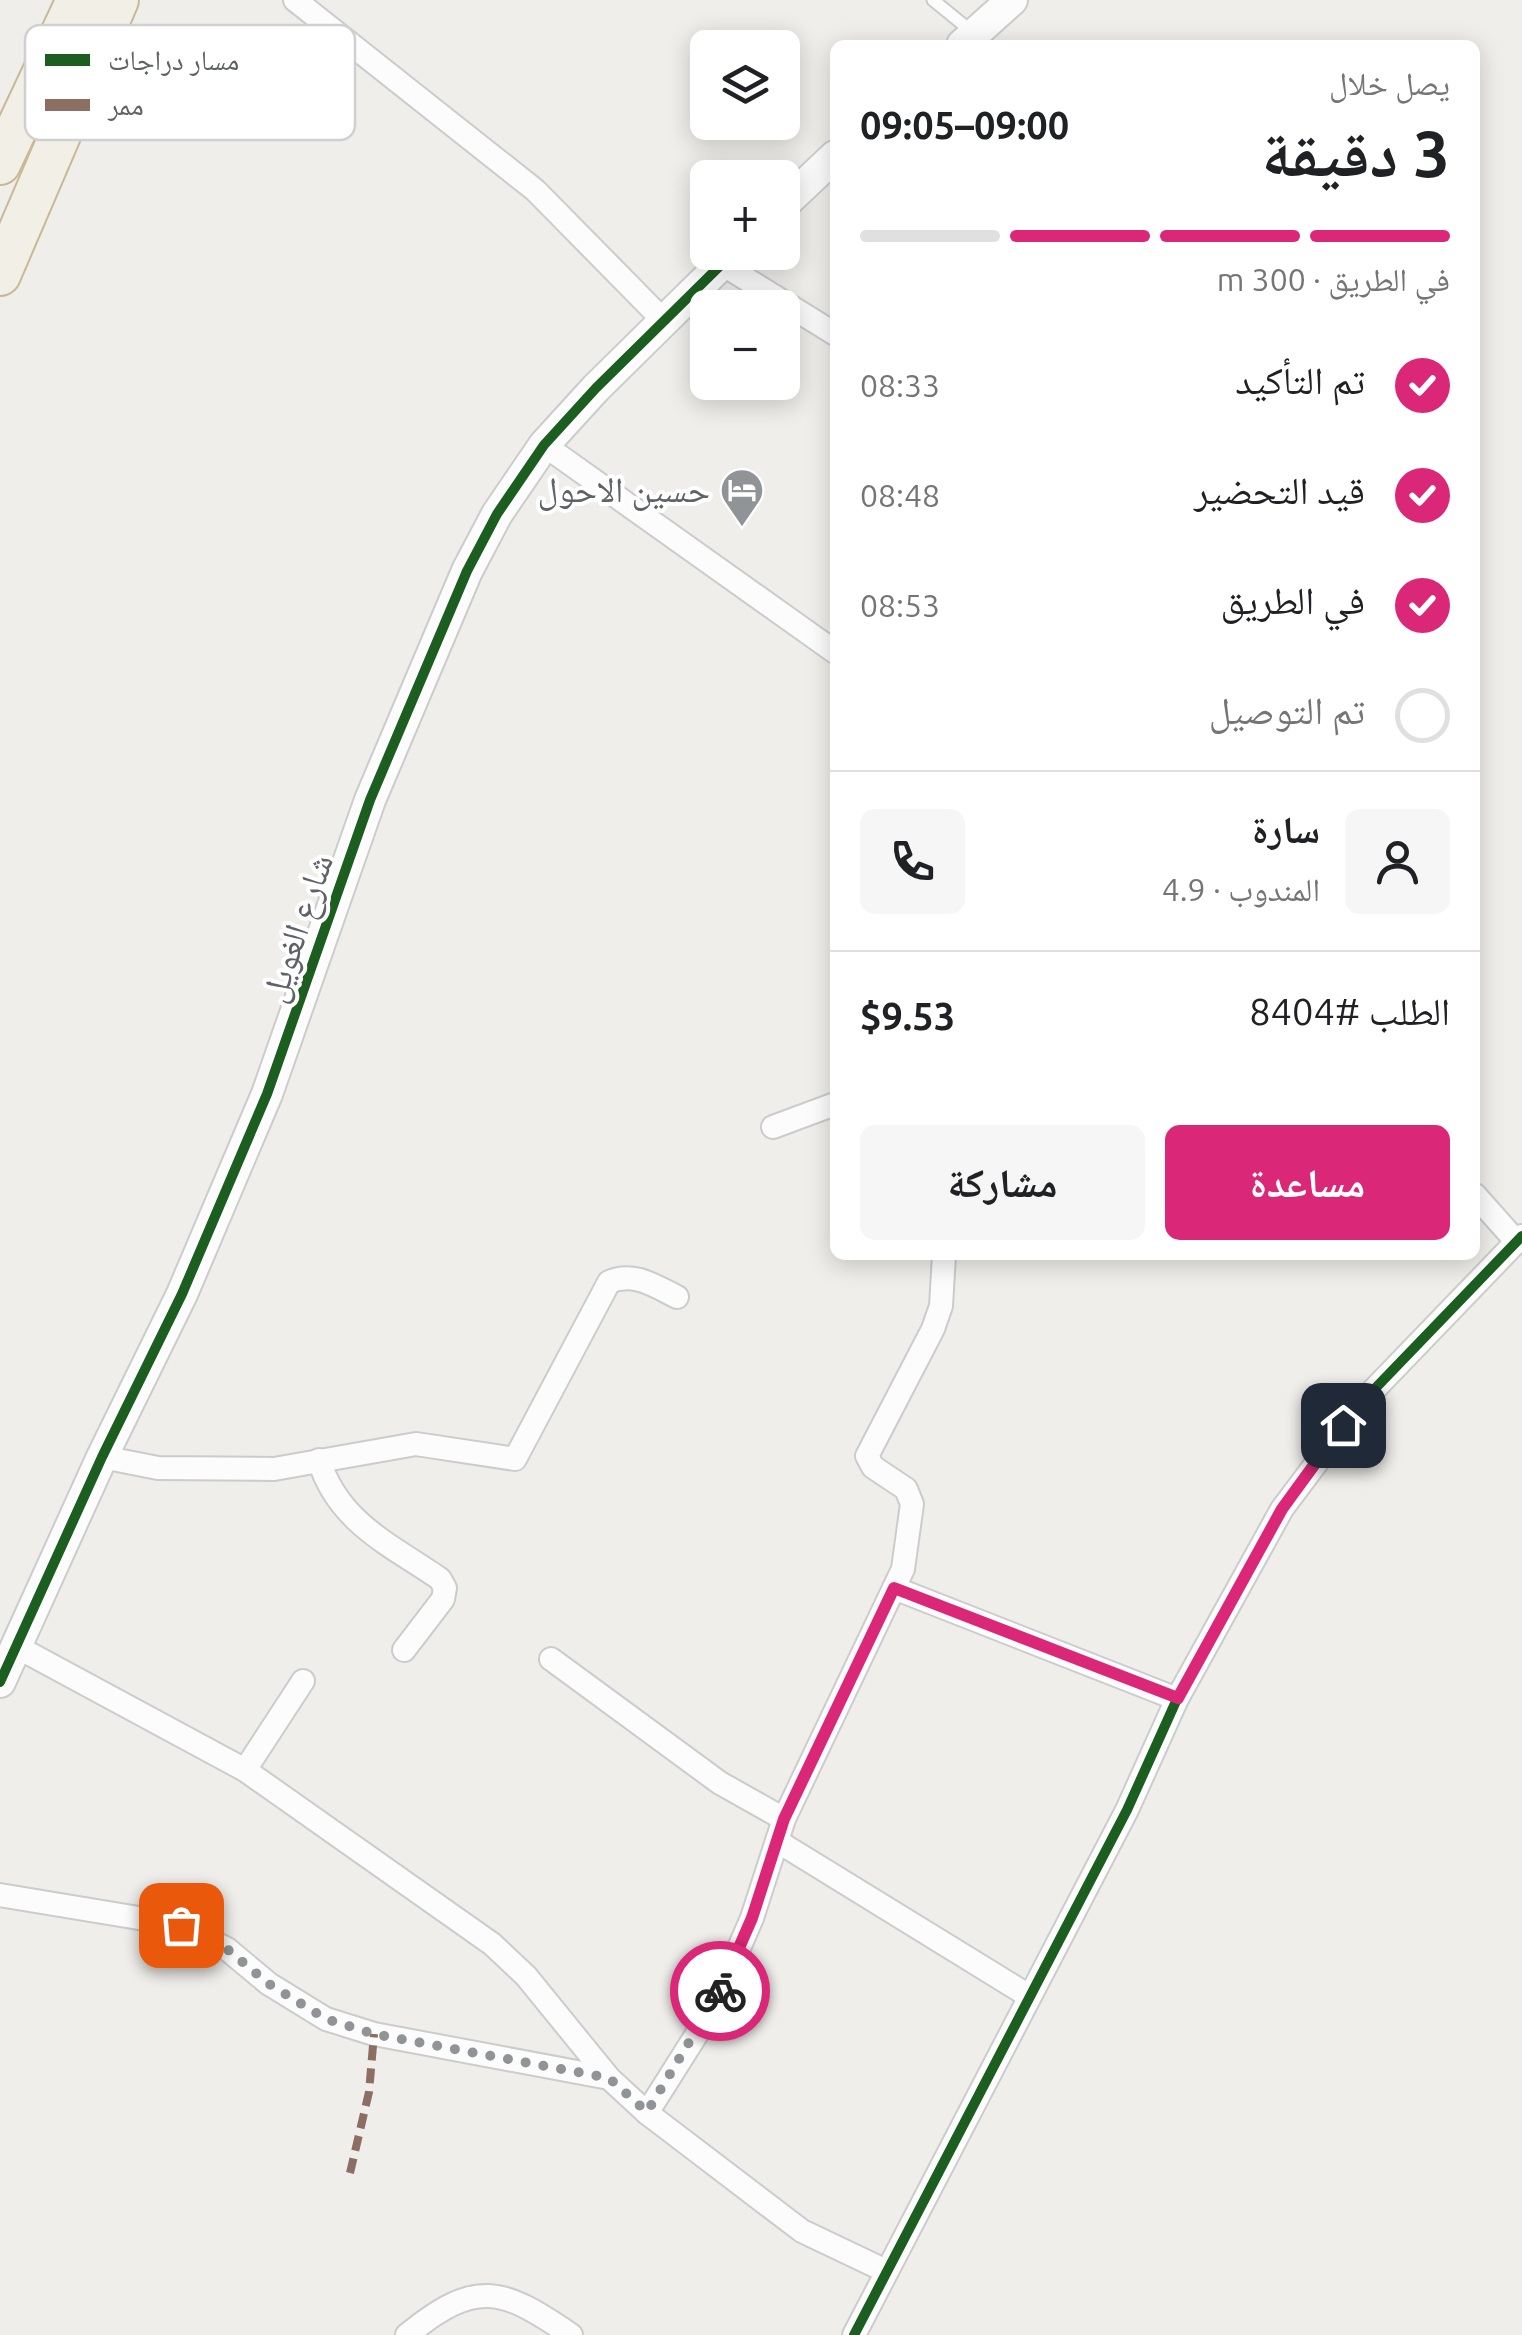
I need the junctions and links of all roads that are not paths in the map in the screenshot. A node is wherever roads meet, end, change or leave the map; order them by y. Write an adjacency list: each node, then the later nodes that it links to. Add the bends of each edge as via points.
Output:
1 (78, 0): 6 (highway)
2 (118, 0): 7 (highway)
3 (295, 0): 8 (street)
4 (933, 0): 9 (lane)
5 (1012, 0): 9 (street)
6 (66, 25)
7 (107, 25)
8 (327, 25)
9 (968, 39)
10 (355, 47): 19 (street, via 536,190)
11 (25, 111): 14 (highway)
12 (58, 140): 18 (highway)
13 (830, 161): 15 (street)
14 (0, 164)
15 (800, 189)
16 (716, 270): 19 (street, شارع الغويل)
17 (745, 270): 20 (street)
18 (0, 275)
19 (665, 322): 21 (street, شارع الغويل)
20 (830, 330)
21 (544, 445): 22 (street); 29 (street, شارع الغويل, via 497,514 443,625 370,800 266,1094 182,1294)
22 (830, 648)
23 (830, 1106): 24 (street)
24 (772, 1126)
25 (1480, 1200): 26 (street)
26 (1519, 1238): 37 (street, via 1323,1449 1273,1524)
27 (944, 1260): 31 (street, via 934,1329 868,1449 868,1461 906,1488 912,1504 903,1570)
28 (678, 1297): 30 (street, via 640,1279 608,1282 515,1459 416,1444)
29 (102, 1457): 30 (street, via 158,1468 274,1470); 32 (street, شارع الغويل)
30 (320, 1460): 33 (street, via 347,1515 445,1588)
31 (894, 1588): 37 (street); 39 (street)
32 (19, 1648): 36 (street, شارع الغويل); 38 (street)
33 (404, 1650)
34 (550, 1658): 39 (street)
35 (303, 1680): 38 (street)
36 (0, 1682)
37 (1178, 1698): 41 (street, via 1128,1810)
38 (245, 1770): 42 (street, via 492,1944)
39 (781, 1830): 41 (street); 43 (street, via 712,2010)
40 (0, 1896): 42 (street, via 181,1925 326,2019 374,2034)
41 (1029, 1996): 44 (street)
42 (609, 2078): 43 (street)
43 (647, 2112): 44 (street, via 802,2231)
44 (886, 2271): 47 (street)
45 (406, 2335): 46 (street, via 477,2296 497,2294 515,2298)
46 (570, 2335)
47 (854, 2335)

